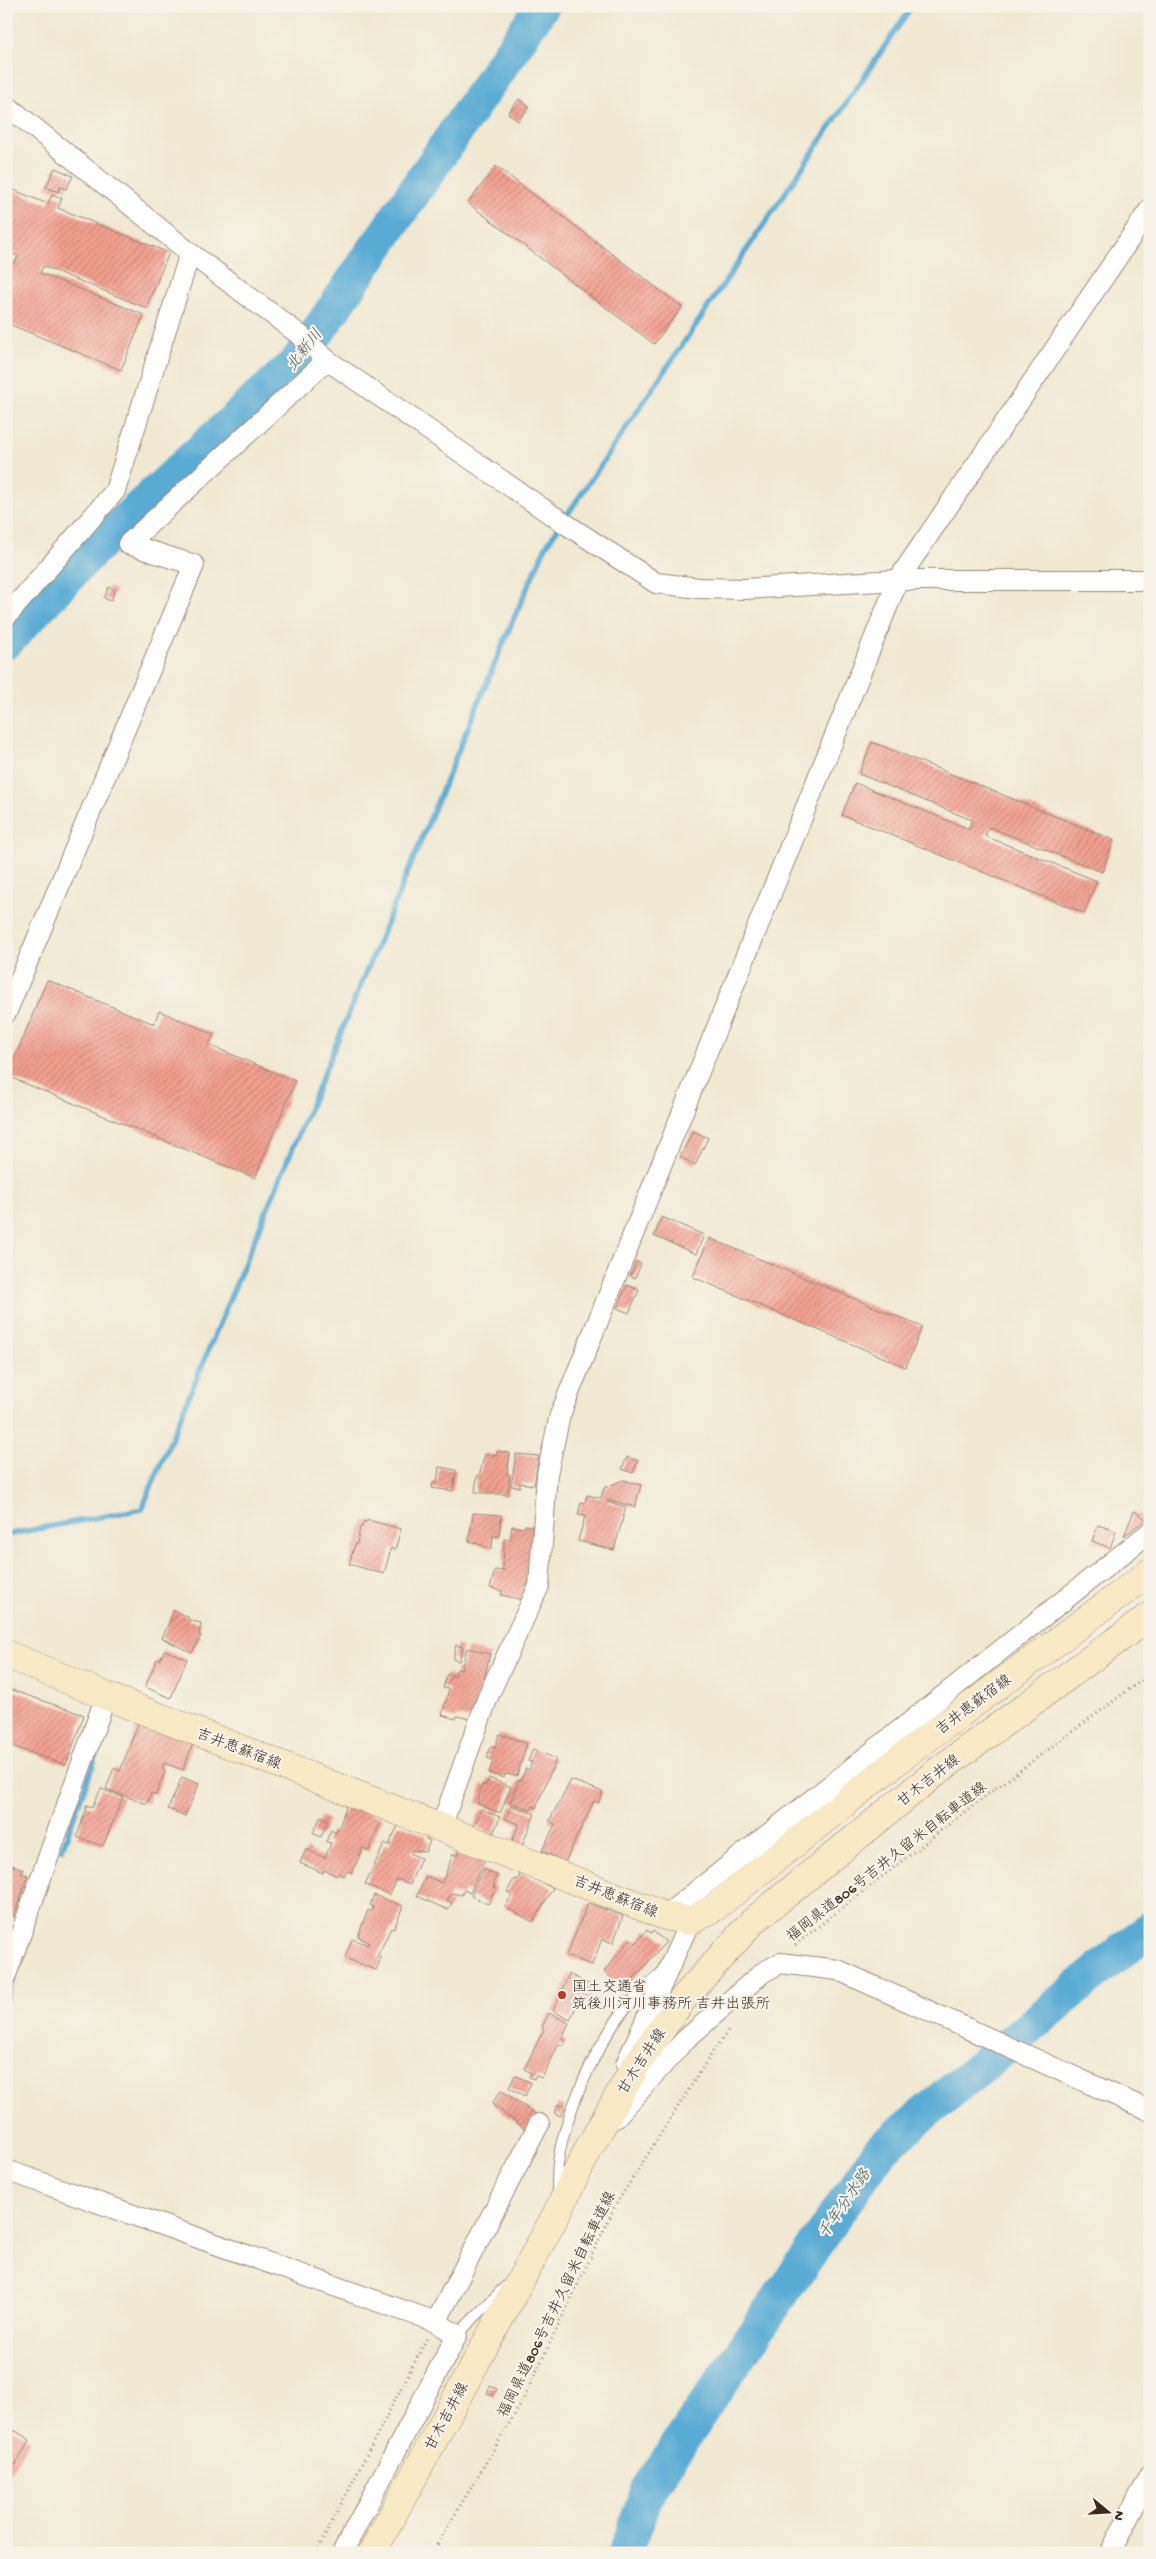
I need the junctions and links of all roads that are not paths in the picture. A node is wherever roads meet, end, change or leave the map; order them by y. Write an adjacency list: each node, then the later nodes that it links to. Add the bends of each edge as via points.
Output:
1 (6, 105): 3 (street)
2 (1150, 209): 5 (street)
3 (190, 253): 4 (street, via 300,335); 7 (street, via 115,491)
4 (327, 360): 5 (street, via 656,583 744,589); 8 (street, via 128,544 194,565)
5 (898, 580): 6 (street); 14 (street, via 560,1416 547,1474 539,1586 489,1694)
6 (1150, 580)
7 (6, 617)
8 (6, 1013)
9 (1150, 1532): 15 (street)
10 (1150, 1572): 15 (main road, 吉井恵蘇宿線, via 902,1757 714,1908)
11 (1150, 1616): 20 (main road, 甘木吉井線, via 939,1770 752,1922 682,2000 636,2065)
12 (6, 1654): 13 (main road, 吉井恵蘇宿線)
13 (106, 1696): 14 (main road, 吉井恵蘇宿線); 17 (street)
14 (441, 1827): 15 (main road, 吉井恵蘇宿線)
15 (677, 1918): 16 (street)
16 (670, 1964): 20 (street); 22 (lane, via 630,2003 601,2044 582,2084 558,2163)
17 (6, 1975)
18 (1150, 2111): 20 (street, via 838,1970 780,1963 762,1973 685,2040)
19 (539, 2124): 24 (street)
20 (589, 2148): 22 (main road, 甘木吉井線)
21 (6, 2170): 24 (street)
22 (557, 2213): 23 (main road, 甘木吉井線)
23 (529, 2263): 25 (lane); 28 (main road, 甘木吉井線)
24 (436, 2322): 25 (street)
25 (457, 2335): 27 (street)
26 (1150, 2475): 29 (street)
27 (342, 2553)
28 (372, 2553)
29 (1110, 2553)

